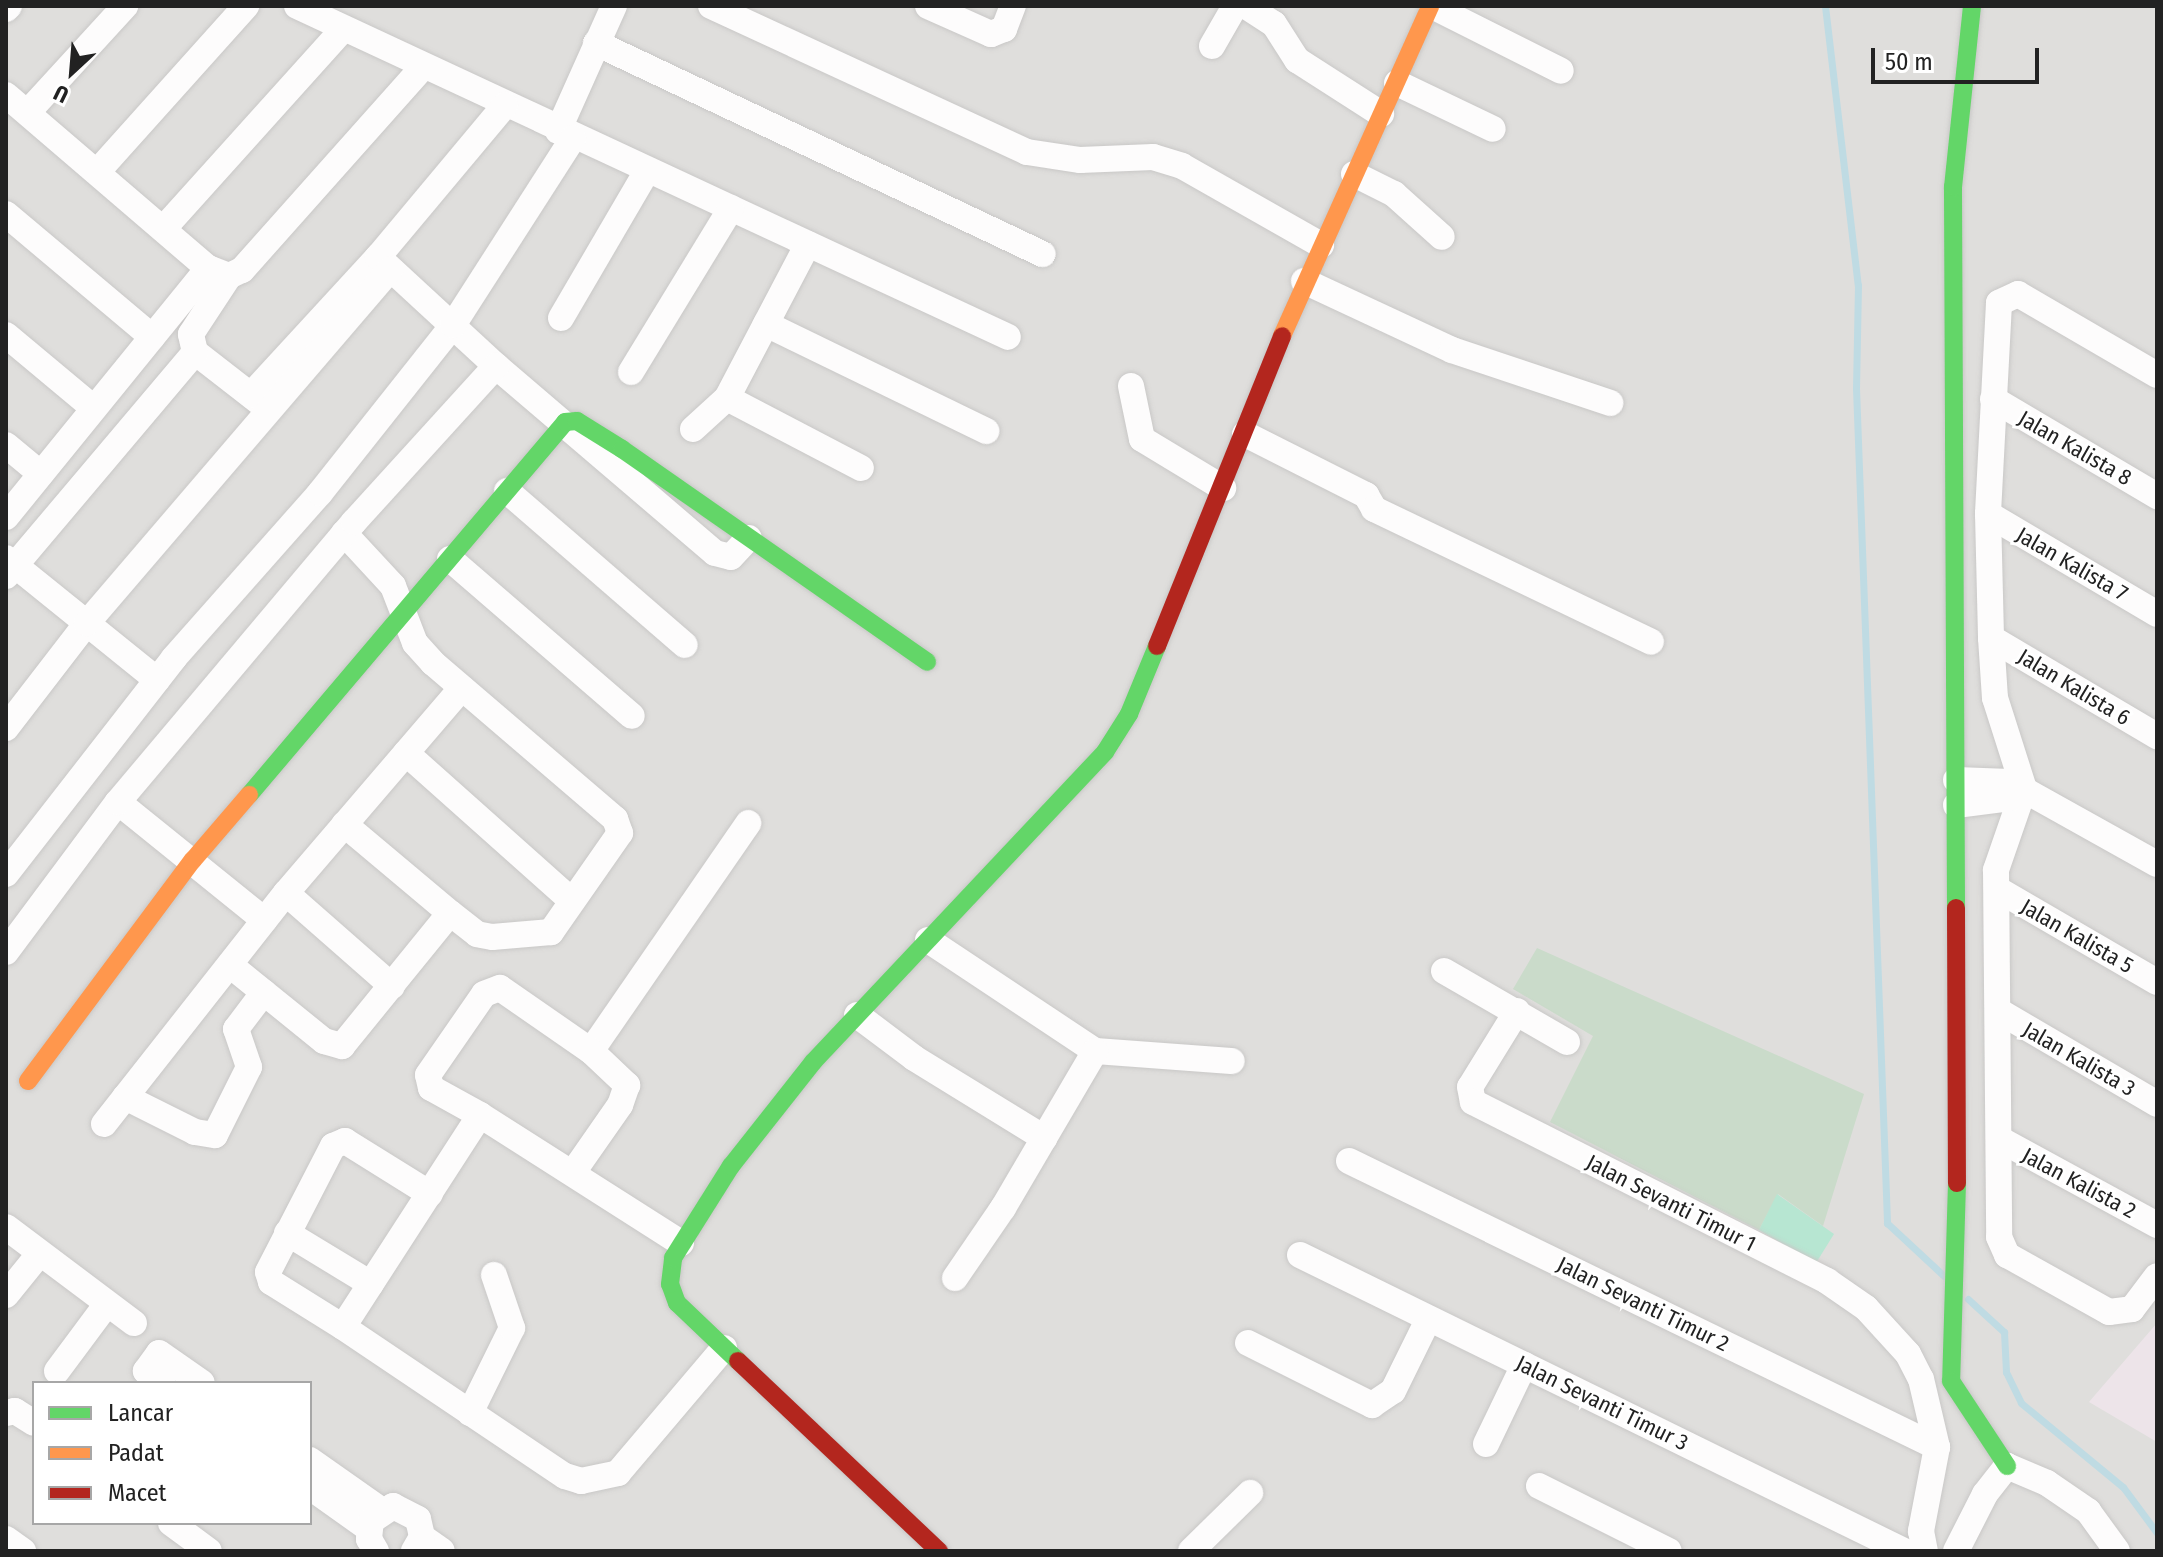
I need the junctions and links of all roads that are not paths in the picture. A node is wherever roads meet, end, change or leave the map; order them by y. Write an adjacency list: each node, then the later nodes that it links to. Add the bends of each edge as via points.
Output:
1 (125, 6): 20 (street)
2 (246, 6): 24 (street)
3 (297, 6): 13 (street)
4 (614, 6): 14 (street)
5 (711, 6): 32 (street, via 1027,152 1080,160 1153,157 1182,166)
6 (928, 6): 7 (street, via 991,34 1004,29)
7 (1013, 6)
8 (1216, 6): 9 (street, via 1207,40)
9 (1235, 6)
10 (1246, 6): 21 (street, via 1277,27 1297,60)
11 (1431, 6): 16 (street); 17 (street)
12 (1972, 6): 83 (street, via 1953,187)
13 (343, 29): 15 (street); 29 (street)
14 (596, 43): 23 (street); 33 (street)
15 (423, 67): 19 (street); 35 (street, via 242,270)
16 (1561, 71)
17 (1397, 83): 21 (street); 22 (street)
18 (6, 95): 20 (street)
19 (505, 105): 23 (street); 34 (street)
20 (28, 112): 24 (street)
21 (1381, 114): 26 (street)
22 (1493, 129)
23 (566, 135): 25 (street); 39 (street)
24 (98, 171): 29 (street)
25 (647, 171): 27 (street); 37 (street)
26 (1354, 174): 30 (street, via 1394,194); 32 (street)
27 (731, 208): 31 (street); 45 (street)
28 (6, 214): 41 (street)
29 (164, 228): 35 (street)
30 (1442, 237)
31 (808, 244): 38 (street); 42 (street)
32 (1321, 245): 36 (street)
33 (1043, 254)
34 (384, 263): 39 (street); 50 (street)
35 (219, 272): 41 (street); 43 (street, via 191,334)
36 (1304, 281): 51 (street, via 1452,350); 56 (street)
37 (561, 318)
38 (766, 324): 48 (street); 55 (street)
39 (453, 325): 44 (street); 76 (street, via 320,493)
40 (6, 335): 52 (street)
41 (152, 337): 52 (street)
42 (1008, 337)
43 (195, 352): 50 (street); 68 (street)
44 (496, 366): 53 (street); 65 (street)
45 (631, 372)
46 (2157, 375): 49 (street, via 2018,294 2004,297 1998,311)
47 (1131, 386): 60 (street, via 1142,439)
48 (727, 398): 54 (street); 58 (street)
49 (1993, 399): 62 (street, Jalan Kalista 8); 63 (street)
50 (260, 402): 71 (street)
51 (1610, 403)
52 (92, 407): 59 (street)
53 (565, 422): 61 (street); 66 (street, via 720,557 736,553)
54 (693, 429)
55 (986, 431)
56 (1245, 434): 60 (street); 73 (street, via 1366,495 1374,509)
57 (6, 445): 59 (street)
58 (861, 468)
59 (41, 474): 64 (street)
60 (1223, 488): 95 (street, via 1144,683 1105,752)
61 (507, 491): 67 (street); 74 (street)
62 (2157, 496)
63 (1988, 514): 70 (street, Jalan Kalista 7); 72 (street)
64 (6, 517)
65 (344, 533): 69 (street, via 393,586); 84 (street)
66 (749, 538): 75 (street)
67 (450, 559): 69 (street); 78 (street)
68 (9, 566): 71 (street)
69 (405, 613): 77 (street, via 415,643); 87 (street)
70 (2157, 614)
71 (87, 623): 76 (street); 79 (street)
72 (1991, 638): 80 (street, Jalan Kalista 6); 82 (street, via 1995,698)
73 (1651, 642)
74 (685, 645)
75 (927, 662)
76 (157, 680): 89 (street)
77 (462, 688): 81 (street); 92 (street, via 618,824 618,838)
78 (632, 716)
79 (6, 728)
80 (2157, 736)
81 (406, 753): 86 (street); 92 (street)
82 (2024, 789): 83 (street, via 2011,798); 88 (street); 90 (street, via 2000,855)
83 (1956, 792): 146 (street, via 1957,1256 1951,1381)
84 (118, 802): 87 (street); 96 (street)
85 (748, 823): 106 (street)
86 (344, 824): 91 (street); 93 (street)
87 (193, 860): 94 (street); 109 (street)
88 (2157, 864)
89 (6, 874)
90 (1997, 889): 99 (street, Jalan Kalista 5); 103 (street)
91 (286, 893): 94 (street); 100 (street)
92 (572, 901): 93 (street, via 551,932 542,936 483,936)
93 (450, 913): 100 (street)
94 (264, 920): 97 (street)
95 (928, 940): 104 (street); 107 (street)
96 (6, 952)
97 (230, 965): 101 (street); 110 (street)
98 (1444, 971): 102 (street)
99 (2157, 982)
100 (392, 986): 101 (street, via 345,1045 337,1047)
101 (264, 992): 110 (street, via 236,1029 249,1067 215,1135 195,1132)
102 (1517, 1011): 105 (street); 144 (street, Jalan Sevanti Timur 1, via 1470,1087 1473,1102 1827,1281 1866,1308 1893,1334 1921,1379)
103 (2002, 1013): 111 (street, Jalan Kalista 3); 115 (street)
104 (857, 1015): 114 (street, via 914,1058); 122 (street, via 766,1120)
105 (1567, 1042)
106 (591, 1051): 112 (street, via 506,991 489,990 427,1080 431,1088); 117 (street, via 628,1090)
107 (1095, 1051): 108 (street); 114 (street)
108 (1232, 1061)
109 (28, 1081)
110 (125, 1097): 113 (street)
111 (2157, 1104)
112 (480, 1115): 117 (street); 118 (street)
113 (104, 1124)
114 (1044, 1138): 127 (street)
115 (2001, 1140): 119 (street, Jalan Kalista 2); 126 (street, via 2003,1249 2117,1314 2132,1309)
116 (1349, 1161): 144 (street, Jalan Sevanti Timur 2)
117 (574, 1171): 122 (street)
118 (430, 1194): 121 (street, via 338,1141); 128 (street)
119 (2157, 1225)
120 (6, 1227): 123 (street)
121 (287, 1233): 128 (street); 133 (street, via 269,1268 271,1282)
122 (681, 1243): 135 (street, via 670,1271 673,1295)
123 (40, 1253): 129 (street); 130 (street)
124 (1300, 1255): 131 (street, Jalan Sevanti Timur 3)
125 (494, 1275): 141 (street, via 512,1328)
126 (2157, 1276)
127 (955, 1278)
128 (371, 1284): 133 (street)
129 (6, 1295)
130 (106, 1305): 132 (street); 137 (street)
131 (1428, 1320): 134 (street, via 1393,1391 1380,1404 1357,1400); 136 (street, Jalan Sevanti Timur 3)
132 (134, 1323)
133 (343, 1327): 141 (street)
134 (1248, 1343)
135 (724, 1348): 141 (street, via 701,1381 606,1480 565,1476); 156 (street)
136 (1524, 1365): 143 (street); 159 (street, Jalan Sevanti Timur 3)
137 (57, 1371)
138 (160, 1381): 139 (street, via 146,1371 159,1353)
139 (199, 1381)
140 (6, 1413): 142 (street, via 15,1411)
141 (470, 1413)
142 (32, 1422)
143 (1486, 1444)
144 (1937, 1447): 160 (street, via 1921,1531)
145 (312, 1462): 151 (street)
146 (2007, 1466): 161 (street, via 1985,1494); 162 (street, via 2047,1483 2088,1511)
147 (1539, 1486): 158 (street)
148 (312, 1488): 151 (street)
149 (1250, 1493): 157 (street)
150 (174, 1525): 155 (street)
151 (375, 1530): 153 (street, via 393,1506 411,1512)
152 (6, 1539): 154 (street)
153 (426, 1546)
154 (23, 1551)
155 (209, 1551)
156 (939, 1551)
157 (1191, 1551)
158 (1669, 1551)
159 (1904, 1551)
160 (1925, 1551)
161 (1956, 1551)
162 (2117, 1551)

